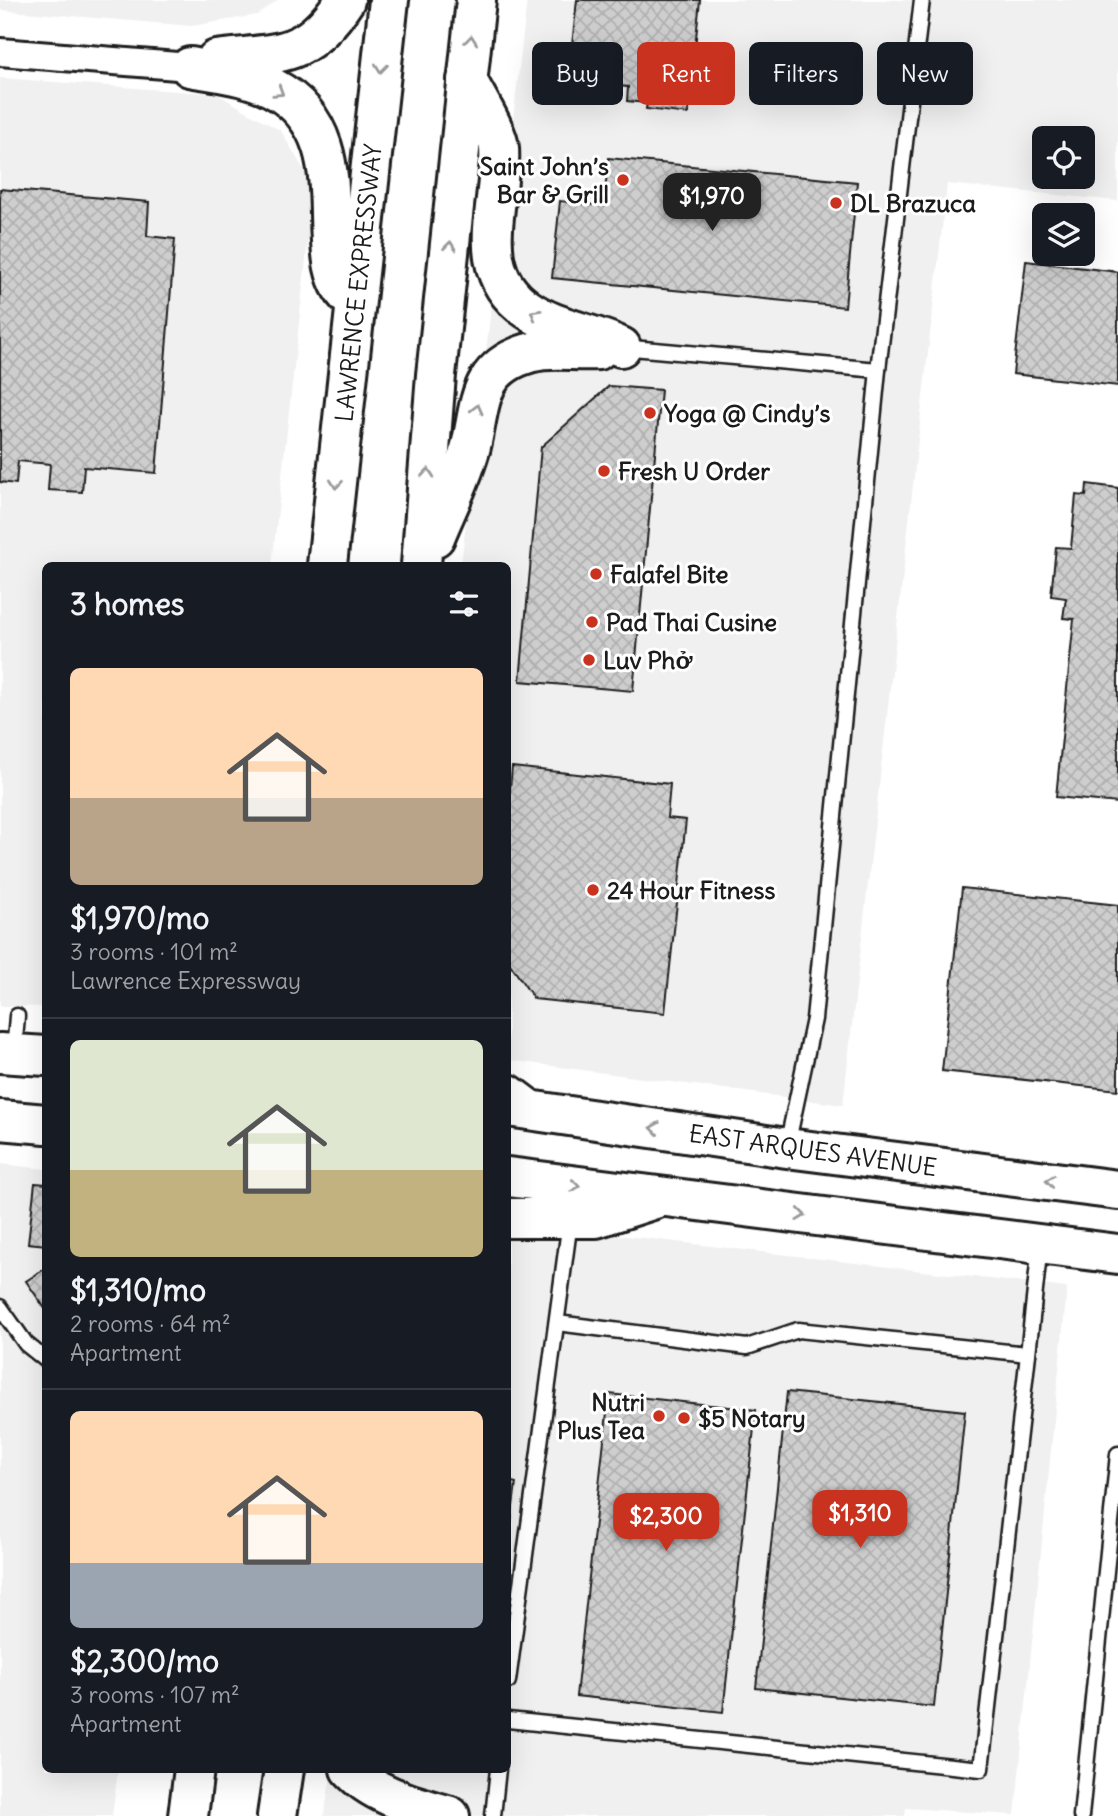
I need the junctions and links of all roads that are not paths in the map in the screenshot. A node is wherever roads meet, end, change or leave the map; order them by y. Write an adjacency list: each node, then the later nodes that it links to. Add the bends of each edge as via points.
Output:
1 (345, 0): 6 (main road, via 321,31 287,51)
2 (389, 0): 8 (main road, LAWRENCE EXPRESSWAY, one-way to 8)
3 (476, 0): 7 (main road, one-way to 3)
4 (922, 0): 10 (lane)
5 (0, 52): 6 (street)
6 (190, 67): 8 (main road, one-way to 8, via 270,86 308,118 318,135 330,178 337,275 342,292)
7 (467, 80): 9 (main road, one-way to 7, via 541,318 503,284 491,230 499,146); 12 (main road, one-way to 7, via 436,375)
8 (356, 302): 11 (main road, LAWRENCE EXPRESSWAY, one-way to 11)
9 (621, 347): 10 (lane); 13 (main road, one-way to 9, via 471,447 485,385 496,371 518,357 544,350)
10 (878, 370): 19 (lane, via 814,1019)
11 (327, 562)
12 (422, 562)
13 (423, 562)
14 (16, 1016): 15 (lane)
15 (20, 1054)
16 (514, 1103): 19 (main road, EAST ARQUES AVENUE, one-way to 16)
17 (0, 1120): 18 (main road)
18 (42, 1124)
19 (787, 1148): 21 (main road, EAST ARQUES AVENUE, one-way to 19)
20 (511, 1177): 22 (main road, one-way to 22)
21 (1118, 1189)
22 (661, 1197): 24 (main road, via 596,1218); 25 (main road, one-way to 25)
23 (511, 1217): 24 (main road)
24 (571, 1218): 28 (lane)
25 (1040, 1245): 26 (main road); 29 (lane)
26 (1118, 1255)
27 (0, 1307): 30 (lane, via 26,1345)
28 (557, 1324): 29 (lane, via 747,1347 798,1330); 32 (lane)
29 (1028, 1354): 33 (lane, via 981,1769)
30 (42, 1357)
31 (1118, 1454): 42 (lane)
32 (511, 1659)
33 (511, 1720)
34 (193, 1773): 38 (main road)
35 (283, 1773): 39 (main road)
36 (354, 1773): 40 (main road, via 403,1802)
37 (498, 1773): 41 (lane)
38 (188, 1816)
39 (277, 1816)
40 (450, 1816)
41 (493, 1816)
42 (1081, 1816)

